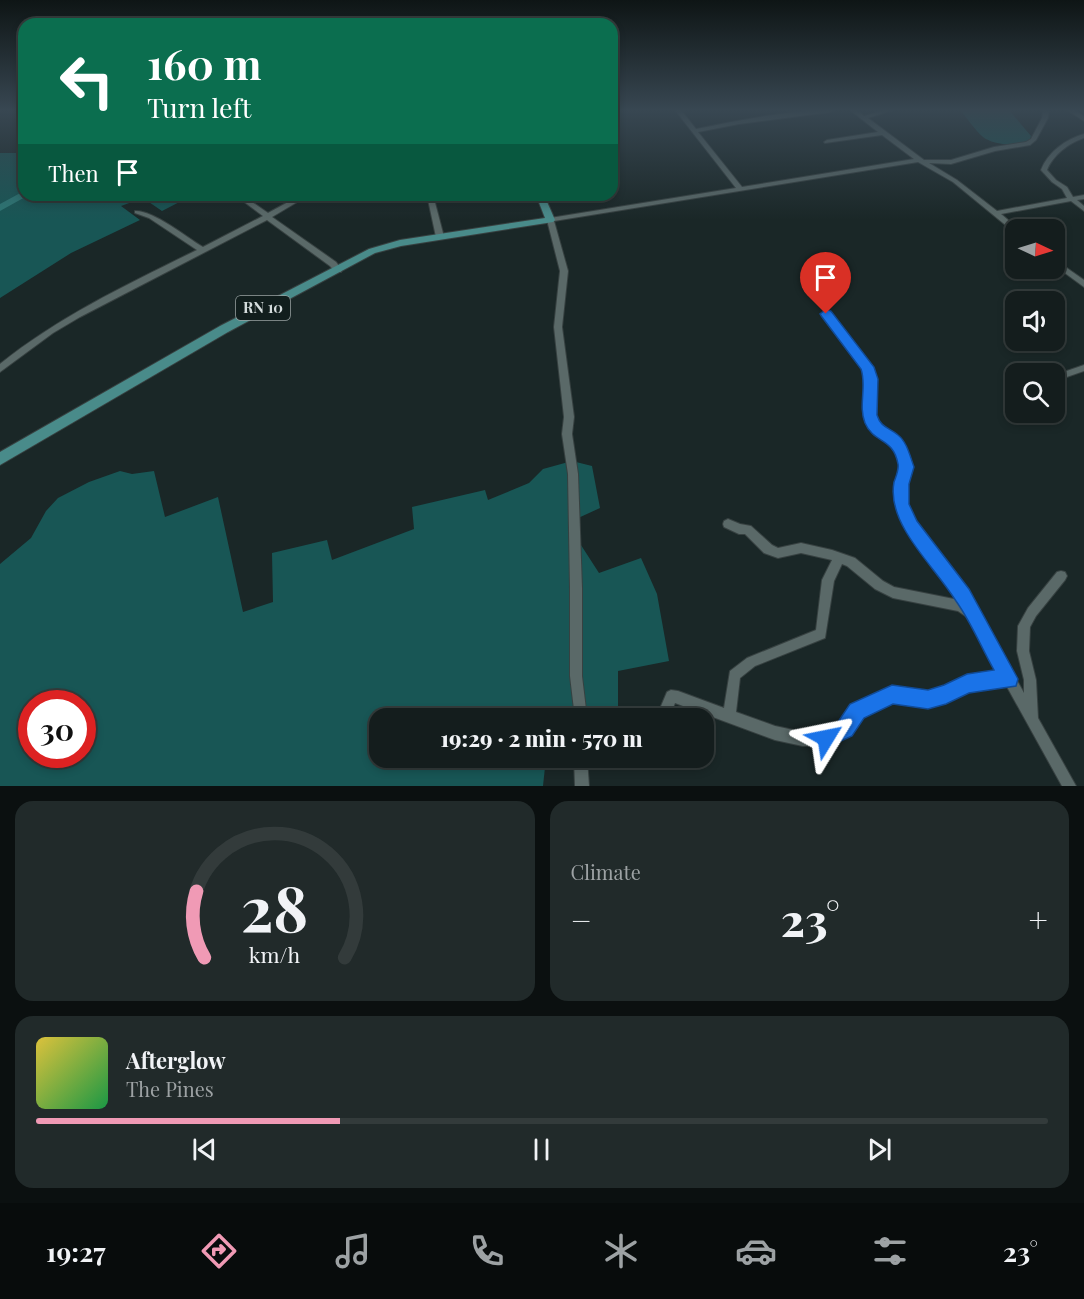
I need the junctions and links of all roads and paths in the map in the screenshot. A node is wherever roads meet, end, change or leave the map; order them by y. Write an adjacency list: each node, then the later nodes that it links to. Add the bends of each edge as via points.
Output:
1 (707, 147): 6 (street)
2 (902, 147): 5 (street)
3 (1005, 147): 5 (street, via 951,162)
4 (1065, 147): 8 (street, via 1044,167)
5 (922, 161): 6 (street); 15 (street)
6 (741, 190): 17 (street)
7 (1084, 197): 8 (street)
8 (1072, 199): 13 (street); 15 (street)
9 (247, 201): 16 (street)
10 (295, 201): 16 (street)
11 (431, 201): 19 (street)
12 (542, 201): 17 (main road)
13 (1084, 209)
14 (137, 212): 20 (street)
15 (997, 213): 18 (street)
16 (268, 215): 20 (street); 23 (street)
17 (550, 220): 19 (main road, RN 10); 36 (street, via 564,271 558,327 573,474 576,676)
18 (1005, 220)
19 (440, 237): 23 (main road, RN 10, via 387,246)
20 (202, 250): 28 (street, via 63,321)
21 (1065, 266): 24 (street)
22 (1065, 269): 25 (street)
23 (338, 270): 30 (main road, RN 10, via 232,325)
24 (1084, 275)
25 (1084, 284)
26 (826, 314): 34 (street, via 867,367 872,423 900,448 907,467 901,484 902,504 911,526)
27 (1084, 368): 29 (street)
28 (0, 369)
29 (1065, 375)
30 (0, 459)
31 (728, 524): 32 (street, via 739,530 747,529 778,554 801,548)
32 (839, 558): 34 (street, via 851,562 893,592 961,606); 40 (street, via 828,580 821,634 751,662 734,675)
33 (1061, 576): 41 (street, via 1024,626 1023,651 1030,680)
34 (976, 618): 35 (street)
35 (1009, 679): 40 (street, via 967,684 928,699 892,694 857,711 845,729 826,738 793,737); 41 (street)
36 (581, 708)
37 (666, 708): 38 (street, via 671,696)
38 (706, 708)
39 (714, 711): 40 (street)
40 (729, 717)
41 (1032, 719): 44 (street)
42 (581, 768): 43 (street)
43 (582, 786)
44 (1069, 786)

